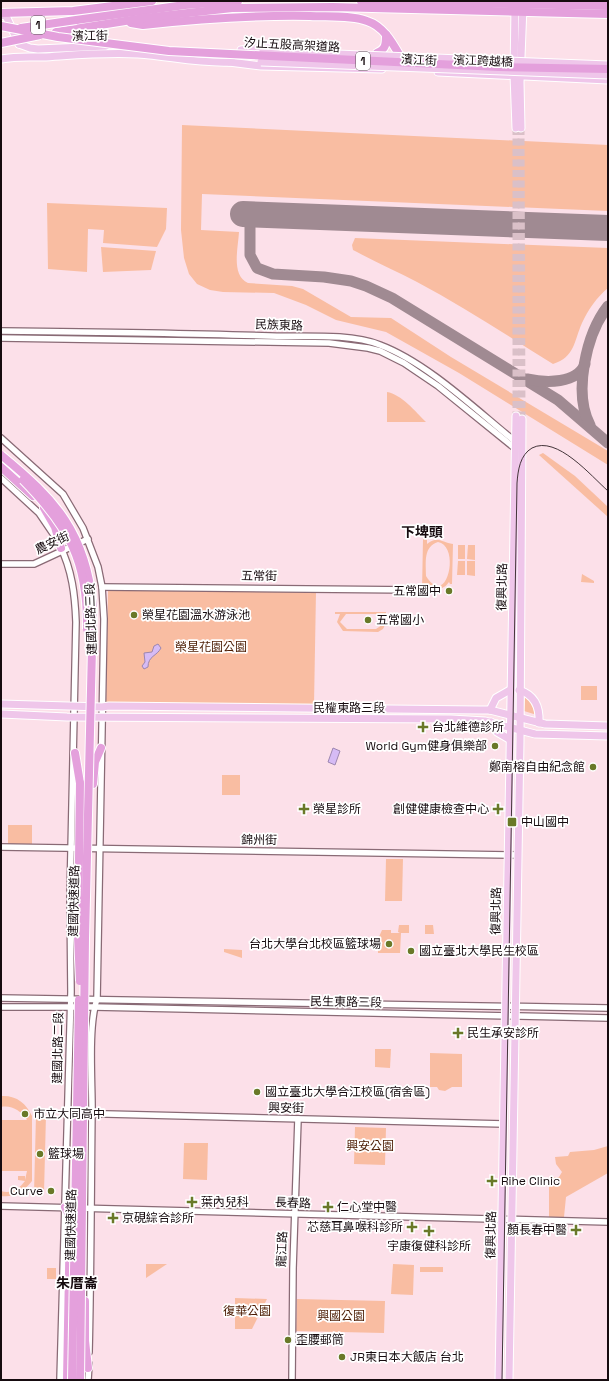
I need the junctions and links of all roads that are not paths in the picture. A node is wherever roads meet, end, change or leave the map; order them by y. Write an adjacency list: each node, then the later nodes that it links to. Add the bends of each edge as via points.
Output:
1 (152, 1): 8 (highway, 1, via 73,12)
2 (238, 1): 12 (highway, 1, bridge, via 184,5)
3 (361, 1): 6 (highway)
4 (516, 1): 10 (main road)
5 (523, 1): 10 (main road)
6 (608, 6)
7 (608, 14): 9 (highway, 1, via 273,7 225,9)
8 (2, 16): 17 (main road)
9 (124, 21): 13 (highway, 1); 14 (highway, via 143,25 214,18 289,16 360,19 377,26)
10 (519, 22): 23 (main road); 24 (main road)
11 (1, 26): 28 (highway, 汐止五股高架道路 / 1, bridge, via 58,37 169,51)
12 (1, 30)
13 (56, 32): 15 (highway, 1, bridge); 16 (highway, bridge)
14 (386, 34): 19 (highway, via 385,46); 21 (highway)
15 (1, 37)
16 (1, 43)
17 (19, 44): 18 (main road, 濱江街, via 34,49 104,46); 20 (main road, via 23,50); 22 (main road, via 17,50)
18 (241, 50): 19 (main road, 濱江街, via 258,48); 27 (main road, 濱江街, bridge)
19 (377, 53): 21 (main road, 濱江街)
20 (36, 56): 22 (main road, 濱江街); 25 (main road, 濱江街, via 75,53 138,54)
21 (400, 56): 23 (main road, 濱江街); 29 (main road)
22 (1, 58)
23 (514, 61): 24 (main road, 濱江街); 30 (main road)
24 (522, 61): 27 (main road, 濱江街); 31 (main road)
25 (229, 62): 26 (main road, 濱江街); 29 (main road, 濱江街, via 261,66)
26 (261, 62): 32 (main road, 濱江跨越橋, bridge)
27 (608, 63)
28 (608, 69)
29 (407, 70): 30 (main road, 濱江街)
30 (514, 75): 31 (main road, 濱江街); 31 (main road, via 518,128)
31 (522, 75): 33 (main road, 濱江街, via 533,78)
32 (608, 75)
33 (608, 80)
34 (1, 331): 35 (street, 民族東路)
35 (12, 331): 37 (street); 39 (street, 民族東路, via 363,340 383,346 435,377)
36 (1, 338): 37 (street, 民族東路)
37 (12, 338): 40 (street, 民族東路, via 329,343 368,348 404,363)
38 (1, 438): 45 (street, 建國北路三段, via 63,494)
39 (516, 442): 40 (main road, 復興北路); 40 (main road, 復興北路, via 519,418)
40 (520, 449): 50 (main road, 復興北路); 51 (main road, 復興北路)
41 (1, 455): 75 (highway, 建國快速道路, bridge, via 41,489 64,516 82,552 92,588 94,607)
42 (1, 461): 75 (highway, 建國快速道路, bridge, via 23,480 55,516 79,560 85,583 88,609)
43 (1, 467): 46 (highway, via 47,510)
44 (1, 478): 46 (street, 建國北路三段, via 39,513)
45 (88, 539): 46 (street, 農安街); 48 (street, 建國北路三段)
46 (62, 549): 47 (street, 農安街, via 34,564); 53 (street, 建國北路三段, via 69,564 75,592)
47 (1, 564)
48 (102, 587): 49 (street, 五常街); 54 (street, 建國北路三段)
49 (415, 590)
50 (510, 690): 55 (main road, via 496,698); 59 (main road, 復興北路)
51 (519, 690): 60 (main road, 復興北路); 62 (main road, via 529,695 537,704)
52 (1, 704): 53 (main road, 民權東路三段)
53 (75, 706): 54 (main road, 民權東路三段); 57 (street, 建國北路三段)
54 (102, 707): 55 (main road, 民權東路三段); 58 (street, 建國北路三段)
55 (490, 710): 59 (main road, 民權東路三段)
56 (1, 714): 57 (main road, 民權東路三段)
57 (75, 716): 58 (main road, 民權東路三段); 69 (street, 建國北路二段)
58 (102, 716): 61 (main road, 民權東路三段, via 444,719); 68 (street)
59 (510, 716): 60 (main road, 民權東路三段); 64 (main road, 復興北路)
60 (519, 719): 62 (main road, 民權東路三段); 65 (main road, 復興北路)
61 (491, 722): 64 (main road, 民權東路三段); 67 (main road, via 497,732)
62 (539, 723): 63 (main road, 民權東路三段)
63 (608, 726)
64 (510, 728): 65 (main road, 民權東路三段); 67 (main road, 復興北路)
65 (520, 731): 66 (main road, 民權東路三段, via 544,735); 74 (main road, 復興北路)
66 (608, 736)
67 (509, 739): 73 (main road, 復興北路)
68 (101, 748): 72 (street); 75 (highway, bridge, via 95,762 93,784 88,938)
69 (74, 753): 71 (street, 建國北路二段); 75 (highway, bridge, via 80,783 78,936)
70 (1, 847): 71 (street, 錦州街)
71 (71, 848): 72 (street, 錦州街); 77 (street, 建國北路二段)
72 (99, 849): 73 (street, 錦州街); 78 (street)
73 (508, 855): 74 (street, 錦州街); 79 (main road, 復興北路)
74 (517, 855): 80 (main road, 復興北路)
75 (82, 980): 92 (highway, 建國快速道路, bridge); 103 (highway, 建國快速道路, bridge)
76 (1, 998): 77 (street, 民生東路三段)
77 (70, 998): 78 (street, 民生東路三段); 83 (street, 建國北路二段)
78 (97, 999): 79 (street, 民生東路三段); 82 (street)
79 (506, 1006): 80 (street, 民生東路三段); 85 (main road, 復興北路)
80 (514, 1006): 84 (street, 民生東路三段); 86 (main road, 復興北路)
81 (1, 1007): 83 (street, 民生東路三段)
82 (94, 1007): 83 (street, 民生東路三段); 85 (street, 民生東路三段); 89 (street)
83 (70, 1008): 88 (street, 建國北路二段)
84 (608, 1008)
85 (505, 1017): 86 (street, 民生東路三段); 91 (main road, 復興北路)
86 (514, 1017): 87 (street, 民生東路三段); 98 (main road, 復興北路)
87 (608, 1018)
88 (68, 1113): 89 (street, 興安街); 94 (street, 建國北路二段)
89 (92, 1114): 90 (street, 興安街); 95 (street)
90 (298, 1119): 91 (street, 興安街); 96 (street, 龍江路)
91 (504, 1124): 97 (main road, 復興北路)
92 (83, 1185): 100 (highway, bridge, via 86,1206 85,1341); 104 (highway, 建國快速道路, bridge)
93 (1, 1206): 94 (street, 長春路)
94 (65, 1207): 95 (street, 長春路); 101 (street, 建國北路二段); 102 (highway, via 70,1217)
95 (92, 1208): 96 (street, 長春路); 100 (street)
96 (295, 1214): 97 (street, 長春路); 106 (street, 龍江路)
97 (502, 1219): 98 (street, 長春路); 107 (main road, 復興北路)
98 (511, 1219): 99 (street, 長春路); 108 (main road, 復興北路)
99 (608, 1222)
100 (88, 1368): 105 (street)
101 (60, 1380)
102 (67, 1380)
103 (72, 1380)
104 (80, 1380)
105 (88, 1380)
106 (292, 1380)
107 (499, 1380)
108 (509, 1380)

